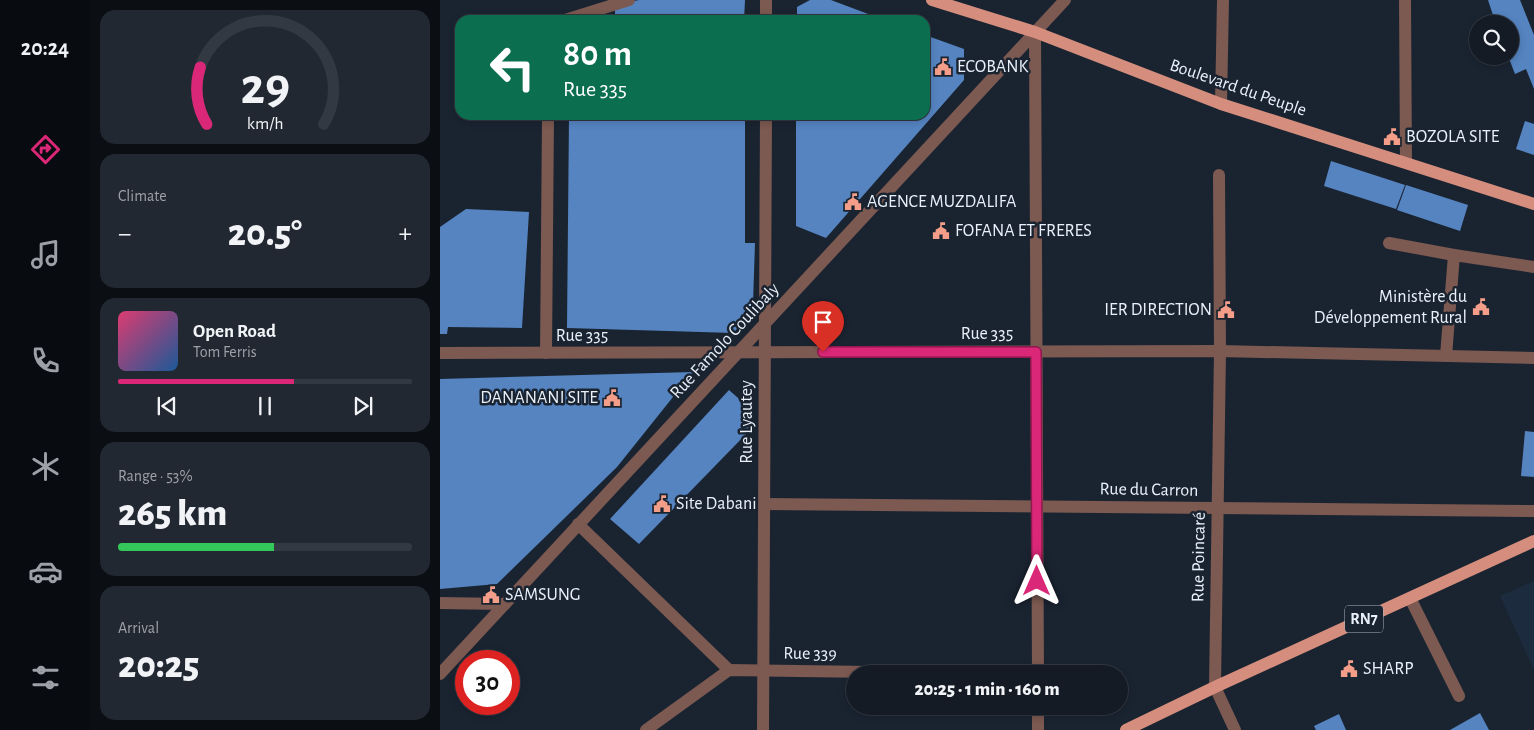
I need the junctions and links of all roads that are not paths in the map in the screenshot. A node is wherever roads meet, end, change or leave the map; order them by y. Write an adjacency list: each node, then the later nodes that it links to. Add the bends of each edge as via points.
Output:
1 (629, 0): 7 (street)
2 (766, 0): 8 (street)
3 (932, 0): 9 (main road, Boulevard du Peuple)
4 (1065, 0): 9 (street, Rue Famolo Coulibaly)
5 (1223, 0): 10 (street)
6 (1405, 0): 13 (street)
7 (581, 15)
8 (766, 15)
9 (1035, 32): 10 (main road, Boulevard du Peuple); 19 (street, Rue Famolo Coulibaly); 23 (street)
10 (1221, 104): 13 (main road, Boulevard du Peuple)
11 (548, 120): 25 (street)
12 (766, 120): 19 (street, Rue Lyautey)
13 (1406, 162): 15 (main road, Boulevard du Peuple)
14 (1219, 175): 20 (street, Rue Poincaré)
15 (1534, 204)
16 (1388, 243): 17 (street)
17 (1454, 256): 18 (street); 26 (street)
18 (1534, 267)
19 (765, 325): 21 (street, Rue Famolo Coulibaly); 22 (street, Rue Lyautey)
20 (1220, 351): 23 (street, Rue 335); 26 (street, Rue 335); 30 (street, Rue Poincaré)
21 (738, 352): 22 (street, Rue 335); 25 (street, Rue 335); 32 (street, Rue Famolo Coulibaly)
22 (765, 352): 23 (street, Rue 335); 28 (street, Rue Lyautey)
23 (1036, 352): 29 (street)
24 (440, 353): 25 (street, Rue 335)
25 (546, 353)
26 (1446, 356): 27 (street, Rue 335)
27 (1534, 358)
28 (764, 504): 29 (street, Rue du Carron); 39 (street, Rue Lyautey)
29 (1037, 506): 30 (street, Rue du Carron); 37 (street)
30 (1218, 508): 31 (street, Rue du Carron); 42 (street, Rue Poincaré)
31 (1534, 511)
32 (578, 524): 36 (street, Rue Famolo Coulibaly); 38 (street)
33 (1534, 541): 34 (main road, RN7)
34 (1410, 598): 42 (main road, RN7); 43 (street)
35 (440, 604): 36 (street)
36 (505, 604): 41 (street, Rue Famolo Coulibaly)
37 (1038, 665)
38 (729, 670): 39 (street, Rue 339); 45 (street)
39 (763, 670): 40 (street, Rue 339); 46 (street, Rue Lyautey)
40 (846, 671)
41 (440, 674)
42 (1215, 687): 48 (main road, RN7); 49 (street, Rue Poincaré)
43 (1459, 696)
44 (1038, 715): 47 (street)
45 (646, 730)
46 (763, 730)
47 (1038, 730)
48 (1126, 730)
49 (1234, 730)

